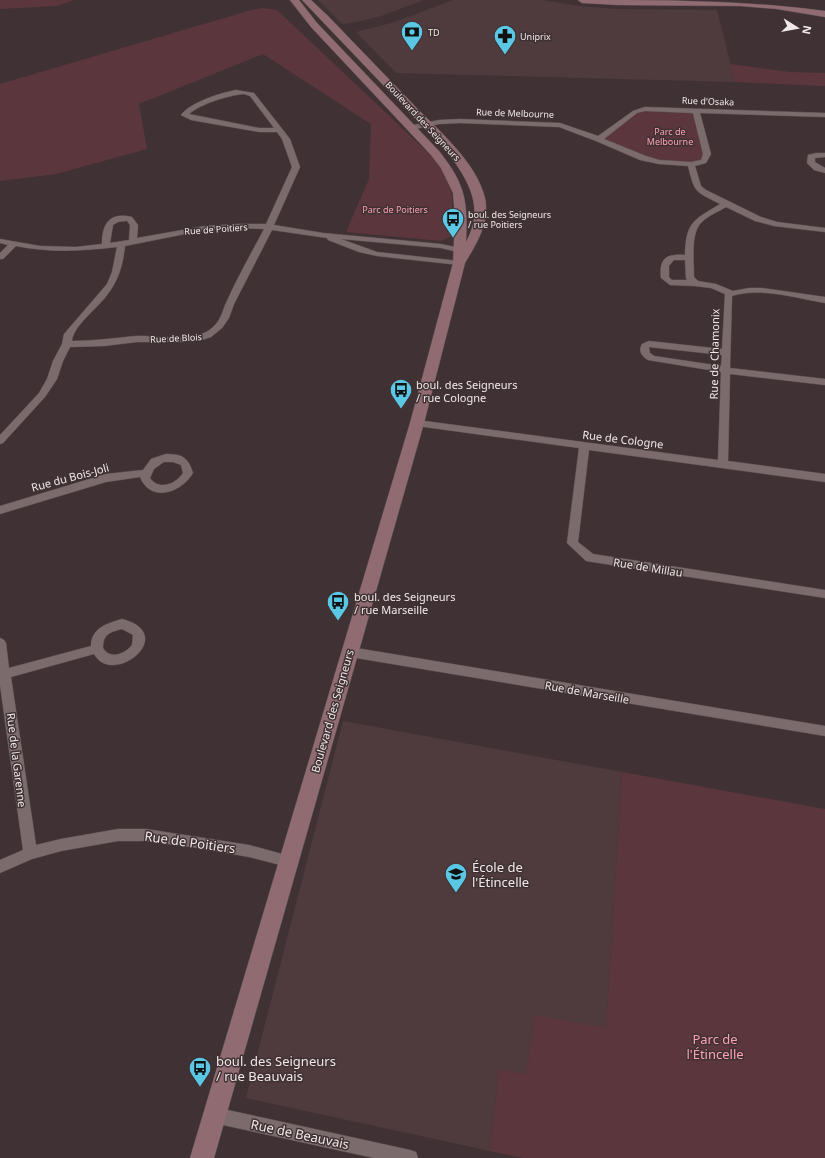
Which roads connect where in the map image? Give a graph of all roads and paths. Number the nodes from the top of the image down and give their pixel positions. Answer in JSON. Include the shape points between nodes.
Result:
{"nodes":[{"id":1,"x":294,"y":0,"type":"edge"},
{"id":2,"x":306,"y":0,"type":"edge"},
{"id":3,"x":582,"y":0,"type":"edge"},
{"id":4,"x":825,"y":14,"type":"edge"},
{"id":5,"x":696,"y":111,"type":"junction"},
{"id":6,"x":825,"y":115,"type":"edge"},
{"id":7,"x":427,"y":124,"type":"junction"},
{"id":8,"x":411,"y":128,"type":"junction"},
{"id":9,"x":279,"y":130,"type":"junction"},
{"id":10,"x":599,"y":139,"type":"junction"},
{"id":11,"x":825,"y":155,"type":"edge"},
{"id":12,"x":691,"y":164,"type":"junction"},
{"id":13,"x":825,"y":171,"type":"edge"},
{"id":14,"x":725,"y":204,"type":"junction"},
{"id":15,"x":269,"y":227,"type":"junction"},
{"id":16,"x":825,"y":230,"type":"edge"},
{"id":17,"x":323,"y":235,"type":"junction"},
{"id":18,"x":0,"y":241,"type":"edge"},
{"id":19,"x":133,"y":241,"type":"junction"},
{"id":20,"x":15,"y":243,"type":"junction"},
{"id":21,"x":121,"y":244,"type":"junction"},
{"id":22,"x":106,"y":245,"type":"junction"},
{"id":23,"x":463,"y":251,"type":"junction"},
{"id":24,"x":0,"y":258,"type":"edge"},
{"id":25,"x":689,"y":258,"type":"junction"},
{"id":26,"x":459,"y":264,"type":"junction"},
{"id":27,"x":695,"y":283,"type":"junction"},
{"id":28,"x":732,"y":293,"type":"junction"},
{"id":29,"x":825,"y":300,"type":"edge"},
{"id":30,"x":67,"y":344,"type":"junction"},
{"id":31,"x":726,"y":353,"type":"junction"},
{"id":32,"x":726,"y":370,"type":"junction"},
{"id":33,"x":825,"y":382,"type":"edge"},
{"id":34,"x":417,"y":423,"type":"junction"},
{"id":35,"x":0,"y":441,"type":"edge"},
{"id":36,"x":584,"y":446,"type":"junction"},
{"id":37,"x":723,"y":464,"type":"junction"},
{"id":38,"x":147,"y":473,"type":"dead end"},
{"id":39,"x":825,"y":478,"type":"edge"},
{"id":40,"x":0,"y":510,"type":"edge"},
{"id":41,"x":0,"y":514,"type":"edge"},
{"id":42,"x":825,"y":594,"type":"edge"},
{"id":43,"x":0,"y":643,"type":"edge"},
{"id":44,"x":96,"y":649,"type":"dead end"},
{"id":45,"x":350,"y":652,"type":"junction"},
{"id":46,"x":5,"y":674,"type":"junction"},
{"id":47,"x":4,"y":702,"type":"edge"},
{"id":48,"x":825,"y":731,"type":"edge"},
{"id":49,"x":30,"y":853,"type":"junction"},
{"id":50,"x":288,"y":861,"type":"junction"},
{"id":51,"x":0,"y":867,"type":"edge"},
{"id":52,"x":214,"y":1115,"type":"junction"},
{"id":53,"x":202,"y":1158,"type":"edge"},
{"id":54,"x":410,"y":1158,"type":"edge"}],
"edges":[{"from":1,"to":8,"type":"street","name":"Boulevard des Seigneurs","via":[[314,25]]},
{"from":2,"to":7,"type":"street","name":"Boulevard des Seigneurs"},
{"from":3,"to":4,"type":"street","via":[[742,4]]},
{"from":5,"to":6,"type":"street","name":"Rue d'Osaka"},
{"from":5,"to":10,"type":"street","name":"Rue d'Osaka","via":[[635,112]]},
{"from":5,"to":12,"type":"street","via":[[707,154],[701,164]]},
{"from":7,"to":8,"type":"street","name":"Rue de Melbourne"},
{"from":7,"to":10,"type":"street","name":"Rue de Melbourne","via":[[460,121],[560,125]]},
{"from":7,"to":23,"type":"street","name":"Boulevard des Seigneurs","via":[[461,162],[476,188],[480,219],[477,232]]},
{"from":8,"to":23,"type":"street","name":"Boulevard des Seigneurs","via":[[443,162],[457,188],[462,213]]},
{"from":9,"to":9,"type":"street","name":"Rue de Blois","via":[[259,130],[185,115],[188,111],[228,93],[245,92],[252,94]]},
{"from":9,"to":15,"type":"street","name":"Rue de Blois","via":[[287,142],[296,167]]},
{"from":10,"to":12,"type":"street","name":"Rue de Melbourne","via":[[643,158]]},
{"from":11,"to":13,"type":"street","via":[[811,158],[811,163]]},
{"from":12,"to":14,"type":"street","via":[[697,187]]},
{"from":14,"to":16,"type":"street","via":[[758,219],[777,224]]},
{"from":14,"to":25,"type":"street","via":[[697,222],[691,232]]},
{"from":15,"to":17,"type":"street","name":"Rue de Poitiers"},
{"from":15,"to":19,"type":"street","name":"Rue de Poitiers","via":[[205,228]]},
{"from":15,"to":30,"type":"street","name":"Rue de Blois","via":[[223,323],[206,336]]},
{"from":17,"to":23,"type":"street","name":"Rue de Poitiers","via":[[426,244]]},
{"from":17,"to":26,"type":"street","name":"Rue de Poitiers","via":[[377,254]]},
{"from":18,"to":20,"type":"street","name":"Rue de Poitiers"},
{"from":19,"to":21,"type":"street","name":"Rue de Poitiers"},
{"from":19,"to":22,"type":"street","via":[[134,225],[129,219],[118,219],[106,228]]},
{"from":20,"to":22,"type":"street","name":"Rue de Poitiers","via":[[58,249]]},
{"from":20,"to":24,"type":"street"},
{"from":21,"to":22,"type":"street","name":"Rue de Poitiers"},
{"from":21,"to":30,"type":"street","via":[[116,274],[111,286],[68,334]]},
{"from":23,"to":26,"type":"street","name":"Boulevard des Seigneurs"},
{"from":25,"to":27,"type":"street","via":[[690,278]]},
{"from":25,"to":27,"type":"street","via":[[672,257],[666,262],[665,278],[670,282]]},
{"from":26,"to":34,"type":"street","name":"Boulevard des Seigneurs"},
{"from":27,"to":28,"type":"street"},
{"from":28,"to":29,"type":"street","via":[[754,290]]},
{"from":28,"to":31,"type":"street","name":"Rue de Chamonix","via":[[728,295],[727,302]]},
{"from":30,"to":35,"type":"street","via":[[42,395]]},
{"from":31,"to":32,"type":"street","name":"Rue de Chamonix"},
{"from":31,"to":32,"type":"street","via":[[649,344],[644,350],[649,358]]},
{"from":32,"to":33,"type":"street"},
{"from":32,"to":37,"type":"street","name":"Rue de Chamonix"},
{"from":34,"to":36,"type":"street","name":"Rue de Cologne"},
{"from":34,"to":45,"type":"street","name":"Boulevard des Seigneurs"},
{"from":36,"to":37,"type":"street","name":"Rue de Cologne"},
{"from":36,"to":42,"type":"street","name":"Rue de Millau","via":[[572,543],[590,558]]},
{"from":37,"to":39,"type":"street","name":"Rue de Cologne"},
{"from":38,"to":40,"type":"street","name":"Rue du Bois-Joli","via":[[106,478]]},
{"from":40,"to":41,"type":"street"},
{"from":43,"to":46,"type":"street","name":"Rue de la Garenne"},
{"from":44,"to":46,"type":"street"},
{"from":45,"to":48,"type":"street","name":"Rue de Marseille"},
{"from":45,"to":50,"type":"street","name":"Boulevard des Seigneurs"},
{"from":46,"to":47,"type":"street","name":"Rue de la Garenne"},
{"from":47,"to":49,"type":"street","name":"Rue de la Garenne"},
{"from":49,"to":50,"type":"street","name":"Rue de Poitiers","via":[[118,835],[146,835],[242,850]]},
{"from":49,"to":51,"type":"street","name":"Rue de Poitiers"},
{"from":50,"to":52,"type":"street","name":"Boulevard des Seigneurs"},
{"from":52,"to":53,"type":"street","name":"Boulevard des Seigneurs"},
{"from":52,"to":54,"type":"street","name":"Rue de Beauvais"}]}
